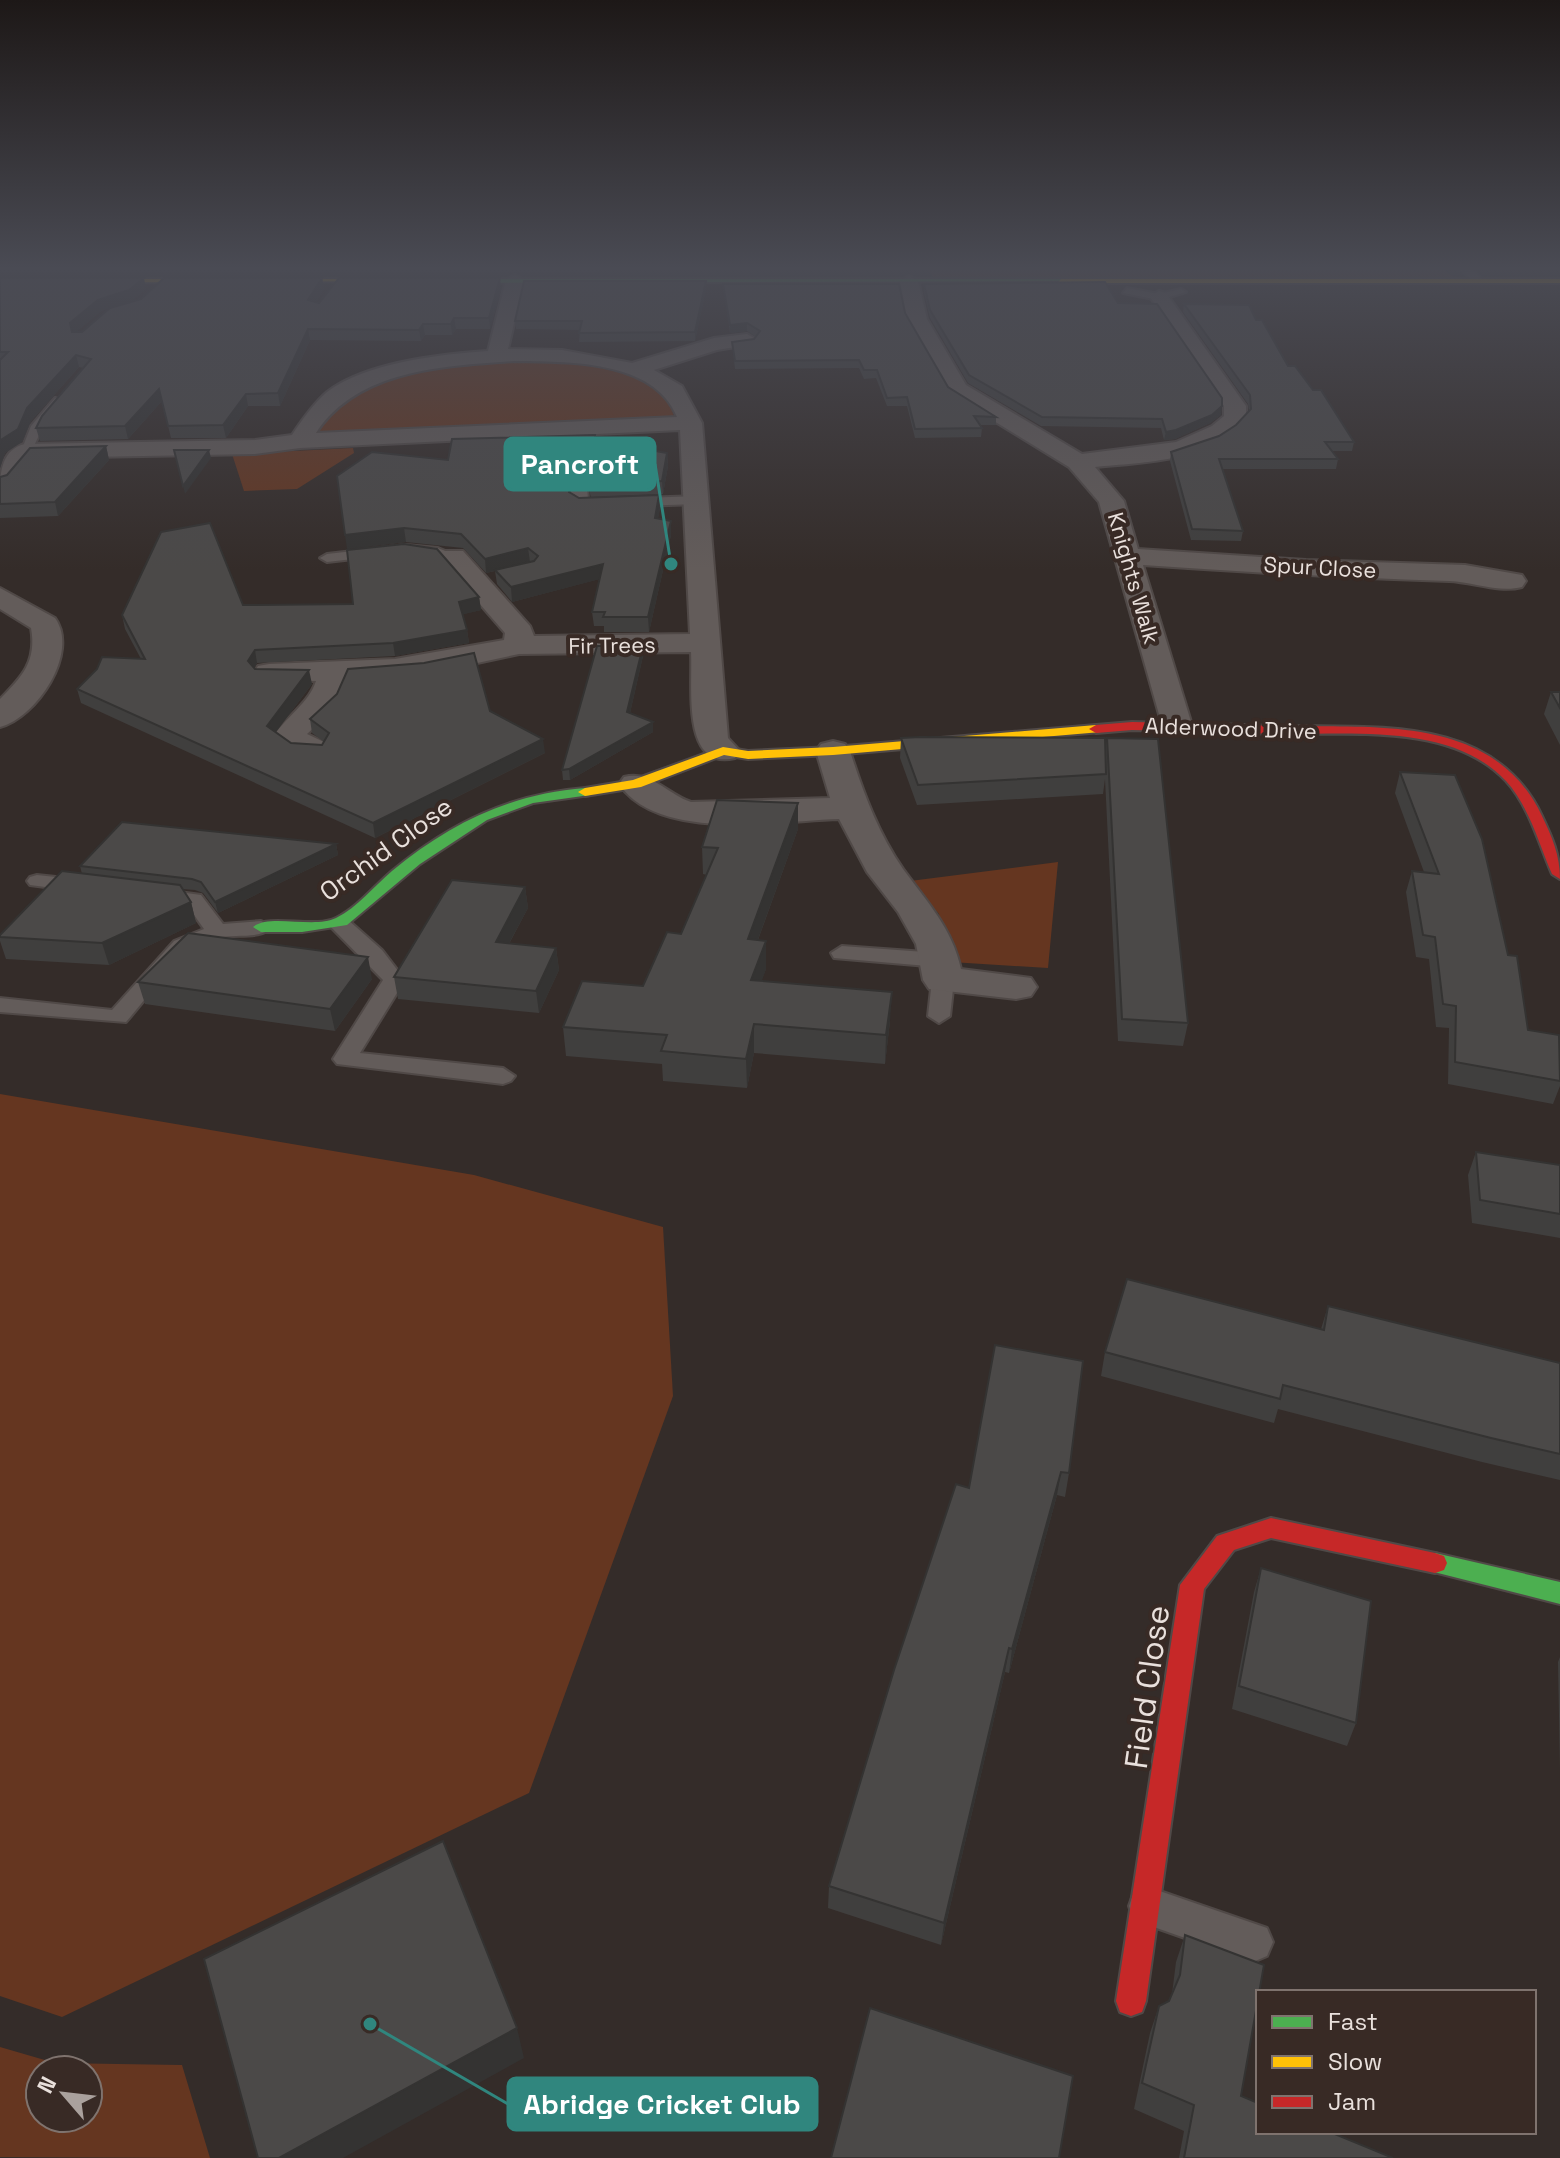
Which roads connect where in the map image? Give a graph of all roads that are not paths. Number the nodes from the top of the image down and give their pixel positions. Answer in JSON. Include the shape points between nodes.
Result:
{"nodes":[{"id":1,"x":405,"y":369,"type":"edge"},
{"id":2,"x":624,"y":369,"type":"edge"},
{"id":3,"x":635,"y":369,"type":"edge"},
{"id":4,"x":946,"y":369,"type":"edge"},
{"id":5,"x":1213,"y":369,"type":"edge"},
{"id":6,"x":631,"y":370,"type":"junction"},
{"id":7,"x":66,"y":393,"type":"edge"},
{"id":8,"x":691,"y":423,"type":"junction"},
{"id":9,"x":300,"y":441,"type":"junction"},
{"id":10,"x":25,"y":451,"type":"junction"},
{"id":11,"x":1078,"y":462,"type":"junction"},
{"id":12,"x":0,"y":482,"type":"edge"},
{"id":13,"x":562,"y":490,"type":"edge"},
{"id":14,"x":698,"y":500,"type":"junction"},
{"id":15,"x":1127,"y":556,"type":"junction"},
{"id":16,"x":453,"y":557,"type":"joint"},
{"id":17,"x":327,"y":558,"type":"dead end"},
{"id":18,"x":1512,"y":581,"type":"dead end"},
{"id":19,"x":0,"y":597,"type":"edge"},
{"id":20,"x":706,"y":643,"type":"junction"},
{"id":21,"x":518,"y":645,"type":"junction"},
{"id":22,"x":335,"y":672,"type":"junction"},
{"id":23,"x":269,"y":673,"type":"edge"},
{"id":24,"x":0,"y":717,"type":"edge"},
{"id":25,"x":1176,"y":725,"type":"junction"},
{"id":26,"x":312,"y":749,"type":"edge"},
{"id":27,"x":723,"y":751,"type":"junction"},
{"id":28,"x":833,"y":751,"type":"junction"},
{"id":29,"x":636,"y":784,"type":"junction"},
{"id":30,"x":851,"y":808,"type":"junction"},
{"id":31,"x":1560,"y":874,"type":"edge"},
{"id":32,"x":37,"y":881,"type":"dead end"},
{"id":33,"x":100,"y":888,"type":"edge"},
{"id":34,"x":132,"y":892,"type":"edge"},
{"id":35,"x":339,"y":924,"type":"junction"},
{"id":36,"x":261,"y":927,"type":"joint"},
{"id":37,"x":217,"y":931,"type":"junction"},
{"id":38,"x":842,"y":953,"type":"dead end"},
{"id":39,"x":940,"y":985,"type":"junction"},
{"id":40,"x":1016,"y":987,"type":"dead end"},
{"id":41,"x":0,"y":1005,"type":"edge"},
{"id":42,"x":503,"y":1076,"type":"dead end"},
{"id":43,"x":1560,"y":1593,"type":"edge"},
{"id":44,"x":1146,"y":1905,"type":"junction"},
{"id":45,"x":1253,"y":1942,"type":"dead end"},
{"id":46,"x":1131,"y":2001,"type":"dead end"}],
"edges":[{"from":1,"to":9,"type":"street","via":[[347,389],[328,402]]},
{"from":2,"to":6,"type":"street"},
{"from":3,"to":6,"type":"street"},
{"from":4,"to":11,"type":"street","name":"Knights Walk","via":[[958,389]]},
{"from":5,"to":11,"type":"street","via":[[1235,406],[1235,418],[1225,429],[1205,439]]},
{"from":6,"to":8,"type":"street","via":[[674,392]]},
{"from":7,"to":10,"type":"lane","via":[[37,426]]},
{"from":8,"to":9,"type":"street"},
{"from":8,"to":14,"type":"street"},
{"from":9,"to":10,"type":"street","via":[[255,447]]},
{"from":10,"to":12,"type":"street"},
{"from":11,"to":15,"type":"street","name":"Knights Walk","via":[[1111,501]]},
{"from":13,"to":14,"type":"lane","via":[[582,490],[580,504]]},
{"from":14,"to":20,"type":"street"},
{"from":15,"to":18,"type":"street","name":"Spur Close","via":[[1465,573]]},
{"from":15,"to":25,"type":"street","name":"Knights Walk"},
{"from":16,"to":17,"type":"lane","via":[[411,548]]},
{"from":16,"to":21,"type":"street","via":[[481,579],[520,632]]},
{"from":19,"to":24,"type":"street","via":[[45,624],[52,651],[42,672]]},
{"from":20,"to":21,"type":"street","name":"Fir Trees"},
{"from":20,"to":27,"type":"street","via":[[712,741]]},
{"from":21,"to":22,"type":"street","name":"Fir Trees","via":[[485,656]]},
{"from":22,"to":23,"type":"street","name":"Fir Trees"},
{"from":22,"to":26,"type":"street","via":[[326,699],[288,738]]},
{"from":25,"to":28,"type":"street","name":"Alderwood Drive"},
{"from":25,"to":31,"type":"street","name":"Alderwood Drive","via":[[1391,733],[1479,753],[1509,775],[1523,794]]},
{"from":27,"to":28,"type":"street","name":"Alderwood Drive"},
{"from":27,"to":29,"type":"street","name":"Alderwood Drive"},
{"from":28,"to":30,"type":"street"},
{"from":29,"to":30,"type":"street","via":[[663,804],[688,813]]},
{"from":29,"to":35,"type":"street","name":"Orchid Close","via":[[560,793],[483,814],[428,848]]},
{"from":30,"to":39,"type":"street","via":[[886,872],[936,944]]},
{"from":32,"to":33,"type":"lane"},
{"from":34,"to":37,"type":"lane","via":[[194,899]]},
{"from":35,"to":36,"type":"street","name":"Orchid Close"},
{"from":35,"to":42,"type":"lane","via":[[394,980],[345,1059]]},
{"from":36,"to":37,"type":"lane","name":"Orchid Close"},
{"from":37,"to":41,"type":"lane","name":"Orchid Close","via":[[182,946],[118,1017]]},
{"from":38,"to":39,"type":"lane"},
{"from":39,"to":40,"type":"street"},
{"from":43,"to":44,"type":"street","name":"Field Close","via":[[1271,1528],[1226,1543],[1192,1585]]},
{"from":44,"to":45,"type":"lane"},
{"from":44,"to":46,"type":"street","name":"Field Close"}]}
